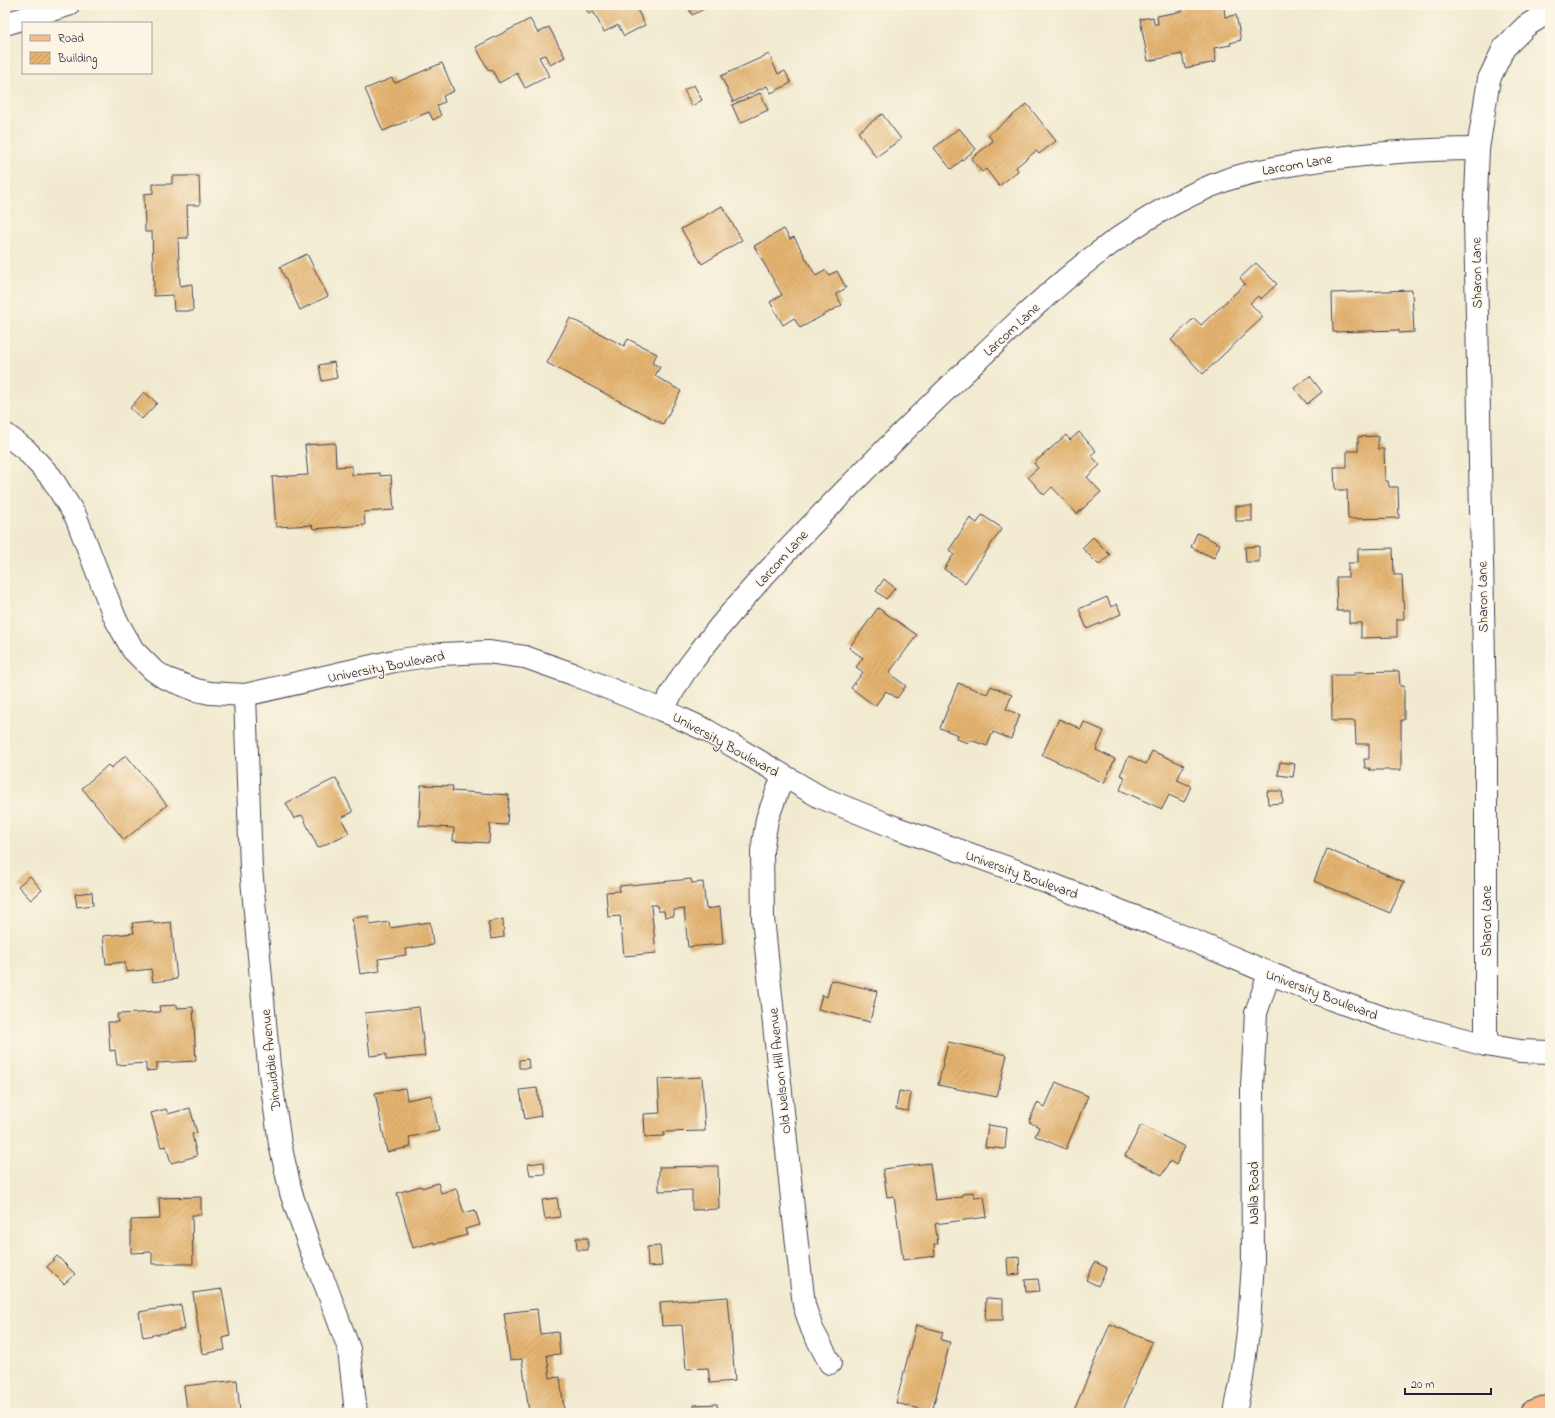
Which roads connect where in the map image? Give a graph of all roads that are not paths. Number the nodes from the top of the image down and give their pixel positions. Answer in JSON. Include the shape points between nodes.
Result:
{"nodes":[{"id":1,"x":68,"y":5,"type":"edge"},
{"id":2,"x":1550,"y":11,"type":"edge"},
{"id":3,"x":5,"y":24,"type":"edge"},
{"id":4,"x":1478,"y":149,"type":"junction"},
{"id":5,"x":5,"y":434,"type":"edge"},
{"id":6,"x":245,"y":695,"type":"junction"},
{"id":7,"x":662,"y":710,"type":"junction"},
{"id":8,"x":783,"y":776,"type":"junction"},
{"id":9,"x":1269,"y":974,"type":"junction"},
{"id":10,"x":1486,"y":1045,"type":"junction"},
{"id":11,"x":1550,"y":1052,"type":"edge"},
{"id":12,"x":830,"y":1363,"type":"dead end"},
{"id":13,"x":1550,"y":1406,"type":"edge"},
{"id":14,"x":356,"y":1413,"type":"edge"},
{"id":15,"x":1235,"y":1413,"type":"edge"},
{"id":16,"x":1532,"y":1413,"type":"edge"}],
"edges":[{"from":1,"to":3,"type":"street"},
{"from":2,"to":4,"type":"street","name":"Sharon Lane","via":[[1526,26],[1504,48],[1490,79]]},
{"from":4,"to":7,"type":"street","name":"Larcom Lane","via":[[1343,157],[1261,170],[1226,180],[1198,192],[1142,222],[1085,262],[1051,291],[903,431],[799,538],[734,610],[688,667]]},
{"from":4,"to":10,"type":"street","name":"Sharon Lane","via":[[1475,219],[1486,756]]},
{"from":5,"to":6,"type":"street","name":"University Boulevard","via":[[26,450],[51,477],[76,517],[115,618],[133,650],[165,678],[210,694]]},
{"from":6,"to":7,"type":"street","name":"University Boulevard","via":[[394,662],[441,654],[488,652],[525,658],[573,674]]},
{"from":6,"to":14,"type":"street","name":"Dinwiddie Avenue","via":[[251,868],[269,1066],[280,1144],[291,1193],[349,1349]]},
{"from":7,"to":8,"type":"street","name":"University Boulevard","via":[[706,730]]},
{"from":8,"to":9,"type":"street","name":"University Boulevard","via":[[820,797],[1042,880],[1156,925]]},
{"from":8,"to":12,"type":"street","name":"Old Nelson Hill Avenue","via":[[766,819],[762,851],[763,918],[804,1305],[812,1329]]},
{"from":9,"to":10,"type":"street","name":"University Boulevard","via":[[1390,1020]]},
{"from":9,"to":15,"type":"street","name":"Nalla Road","via":[[1256,1012],[1252,1086],[1253,1262],[1249,1324]]},
{"from":10,"to":11,"type":"street","name":"University Boulevard","via":[[1520,1051]]},
{"from":13,"to":16,"type":"main road"}]}
